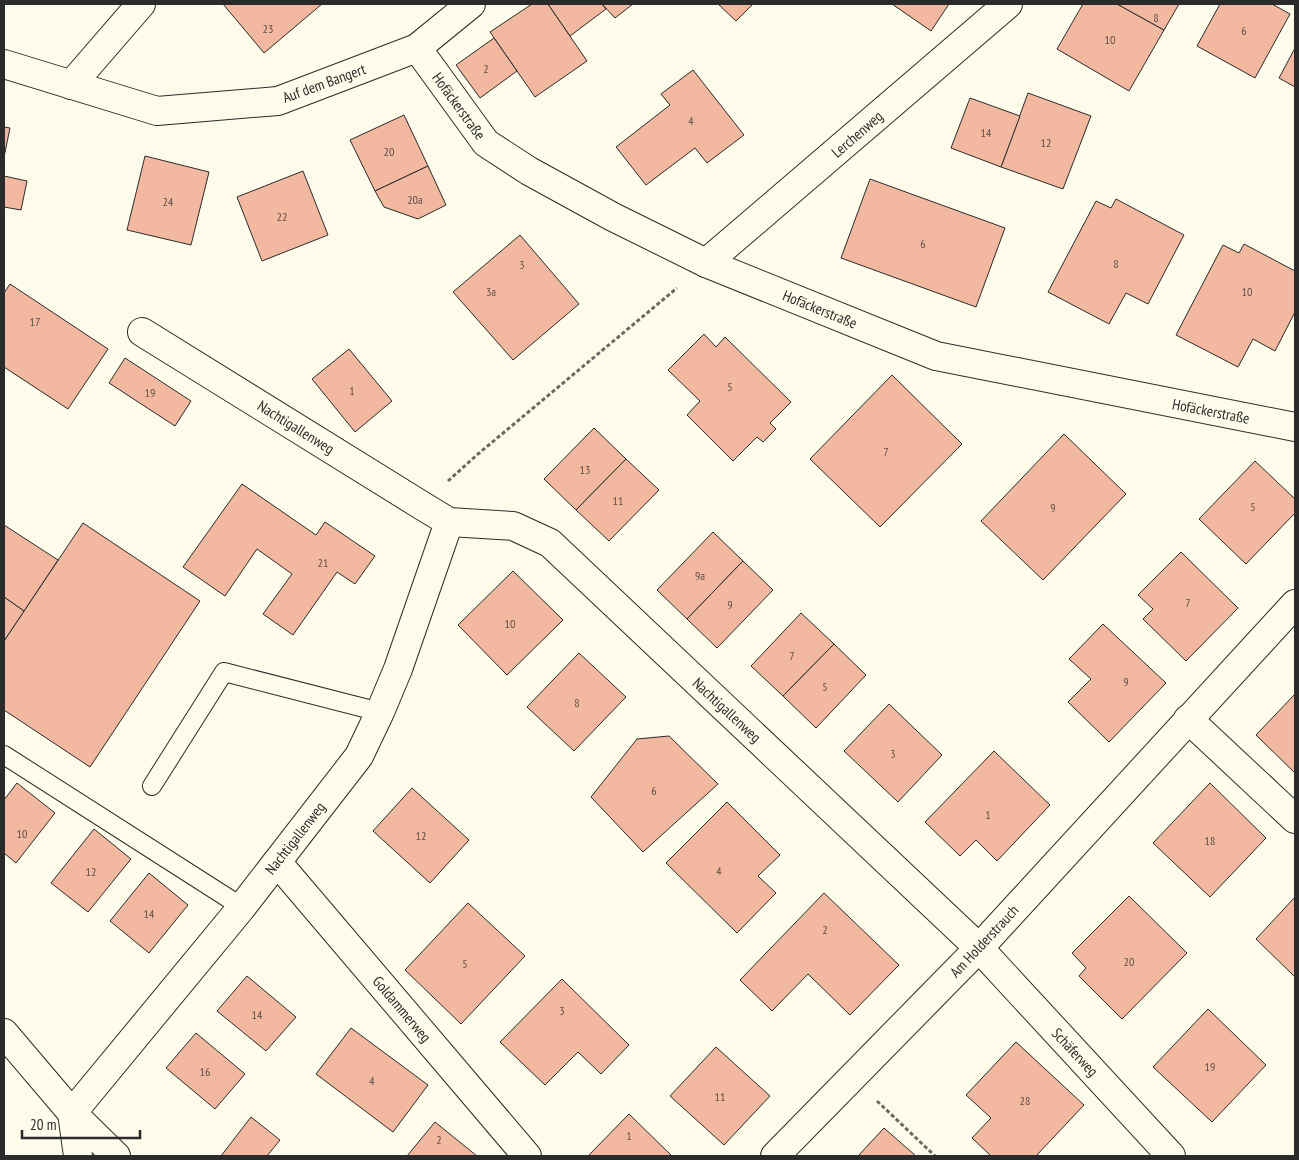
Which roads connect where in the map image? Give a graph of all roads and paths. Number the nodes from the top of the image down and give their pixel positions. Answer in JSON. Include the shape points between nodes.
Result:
{"nodes":[{"id":1,"x":141,"y":4,"type":"edge"},
{"id":2,"x":471,"y":4,"type":"edge"},
{"id":3,"x":1008,"y":4,"type":"edge"},
{"id":4,"x":417,"y":48,"type":"junction"},
{"id":5,"x":4,"y":64,"type":"edge"},
{"id":6,"x":71,"y":85,"type":"junction"},
{"id":7,"x":706,"y":263,"type":"junction"},
{"id":8,"x":142,"y":332,"type":"dead end"},
{"id":9,"x":1295,"y":427,"type":"edge"},
{"id":10,"x":478,"y":454,"type":"dead end"},
{"id":11,"x":449,"y":522,"type":"junction"},
{"id":12,"x":1295,"y":604,"type":"edge"},
{"id":13,"x":380,"y":712,"type":"junction"},
{"id":14,"x":1188,"y":719,"type":"junction"},
{"id":15,"x":4,"y":755,"type":"edge"},
{"id":16,"x":152,"y":786,"type":"dead end"},
{"id":17,"x":1295,"y":819,"type":"edge"},
{"id":18,"x":277,"y":862,"type":"junction"},
{"id":19,"x":242,"y":907,"type":"junction"},
{"id":20,"x":980,"y":948,"type":"junction"},
{"id":21,"x":4,"y":1033,"type":"edge"},
{"id":22,"x":852,"y":1077,"type":"junction"},
{"id":23,"x":72,"y":1113,"type":"junction"},
{"id":24,"x":78,"y":1156,"type":"edge"},
{"id":25,"x":116,"y":1156,"type":"edge"},
{"id":26,"x":527,"y":1156,"type":"edge"},
{"id":27,"x":775,"y":1156,"type":"edge"},
{"id":28,"x":935,"y":1156,"type":"edge"},
{"id":29,"x":1171,"y":1156,"type":"edge"}],
"edges":[{"from":1,"to":6,"type":"street"},
{"from":2,"to":4,"type":"street","name":"Auf dem Bangert"},
{"from":3,"to":7,"type":"street","name":"Lerchenweg"},
{"from":4,"to":6,"type":"street","name":"Auf dem Bangert","via":[[278,101],[157,110]]},
{"from":4,"to":7,"type":"street","name":"Hofäckerstraße","via":[[486,144],[604,212]]},
{"from":5,"to":6,"type":"street","name":"Auf dem Bangert"},
{"from":7,"to":9,"type":"street","name":"Hofäckerstraße","via":[[936,356]]},
{"from":7,"to":10,"type":"path"},
{"from":8,"to":11,"type":"street","name":"Nachtigallenweg"},
{"from":11,"to":13,"type":"street","name":"Nachtigallenweg"},
{"from":11,"to":20,"type":"street","name":"Nachtigallenweg","via":[[513,526],[550,543]]},
{"from":12,"to":14,"type":"street","name":"Am Holderstrauch"},
{"from":13,"to":16,"type":"lane","via":[[224,672]]},
{"from":13,"to":18,"type":"street","name":"Nachtigallenweg","via":[[359,756]]},
{"from":14,"to":17,"type":"street"},
{"from":14,"to":20,"type":"street","name":"Am Holderstrauch"},
{"from":15,"to":19,"type":"lane"},
{"from":18,"to":19,"type":"street","name":"Nachtigallenweg"},
{"from":18,"to":26,"type":"street","name":"Goldammerweg"},
{"from":19,"to":23,"type":"street","name":"Nachtigallenweg"},
{"from":20,"to":22,"type":"street","name":"Am Holderstrauch"},
{"from":20,"to":29,"type":"street","name":"Schäferweg"},
{"from":21,"to":23,"type":"street"},
{"from":22,"to":27,"type":"street","name":"Am Holderstrauch"},
{"from":22,"to":28,"type":"path"},
{"from":23,"to":24,"type":"street"},
{"from":23,"to":25,"type":"street"}]}
